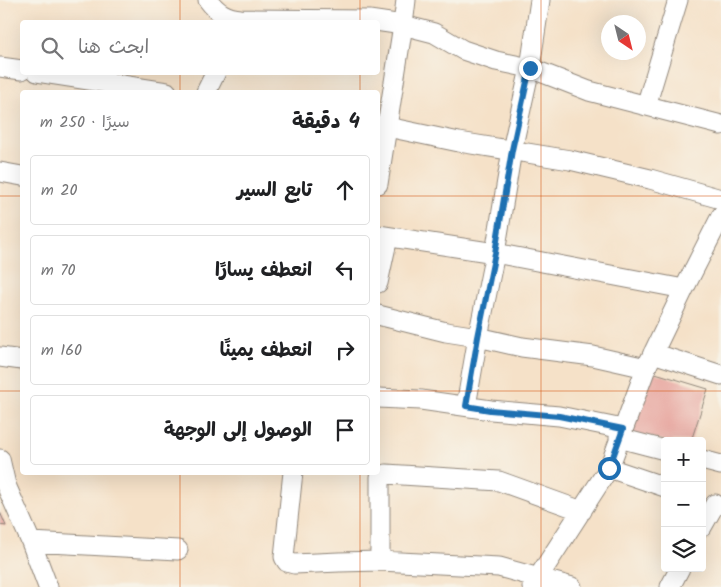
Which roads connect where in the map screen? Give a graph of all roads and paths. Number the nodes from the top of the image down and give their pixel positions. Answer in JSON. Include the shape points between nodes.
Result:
{"nodes":[{"id":1,"x":208,"y":0,"type":"edge"},
{"id":2,"x":406,"y":0,"type":"edge"},
{"id":3,"x":540,"y":0,"type":"edge"},
{"id":4,"x":678,"y":0,"type":"edge"},
{"id":5,"x":237,"y":20,"type":"edge"},
{"id":6,"x":380,"y":22,"type":"edge"},
{"id":7,"x":404,"y":25,"type":"junction"},
{"id":8,"x":0,"y":67,"type":"edge"},
{"id":9,"x":530,"y":68,"type":"junction"},
{"id":10,"x":20,"y":70,"type":"edge"},
{"id":11,"x":52,"y":75,"type":"edge"},
{"id":12,"x":214,"y":75,"type":"edge"},
{"id":13,"x":130,"y":90,"type":"edge"},
{"id":14,"x":207,"y":90,"type":"edge"},
{"id":15,"x":646,"y":106,"type":"junction"},
{"id":16,"x":721,"y":125,"type":"edge"},
{"id":17,"x":382,"y":126,"type":"edge"},
{"id":18,"x":512,"y":150,"type":"junction"},
{"id":19,"x":380,"y":155,"type":"edge"},
{"id":20,"x":0,"y":172,"type":"edge"},
{"id":21,"x":20,"y":176,"type":"edge"},
{"id":22,"x":721,"y":199,"type":"edge"},
{"id":23,"x":721,"y":216,"type":"edge"},
{"id":24,"x":383,"y":236,"type":"edge"},
{"id":25,"x":495,"y":253,"type":"junction"},
{"id":26,"x":380,"y":264,"type":"edge"},
{"id":27,"x":684,"y":289,"type":"junction"},
{"id":28,"x":380,"y":316,"type":"edge"},
{"id":29,"x":478,"y":337,"type":"junction"},
{"id":30,"x":0,"y":357,"type":"edge"},
{"id":31,"x":20,"y":360,"type":"edge"},
{"id":32,"x":650,"y":361,"type":"junction"},
{"id":33,"x":721,"y":375,"type":"edge"},
{"id":34,"x":380,"y":398,"type":"edge"},
{"id":35,"x":466,"y":406,"type":"junction"},
{"id":36,"x":621,"y":434,"type":"junction"},
{"id":37,"x":661,"y":449,"type":"edge"},
{"id":38,"x":0,"y":458,"type":"edge"},
{"id":39,"x":706,"y":461,"type":"edge"},
{"id":40,"x":721,"y":465,"type":"edge"},
{"id":41,"x":609,"y":468,"type":"junction"},
{"id":42,"x":293,"y":475,"type":"edge"},
{"id":43,"x":661,"y":486,"type":"edge"},
{"id":44,"x":4,"y":488,"type":"edge"},
{"id":45,"x":713,"y":504,"type":"edge"},
{"id":46,"x":582,"y":511,"type":"junction"},
{"id":47,"x":706,"y":519,"type":"edge"},
{"id":48,"x":31,"y":542,"type":"junction"},
{"id":49,"x":178,"y":550,"type":"dead end"},
{"id":50,"x":380,"y":561,"type":"junction"},
{"id":51,"x":678,"y":572,"type":"edge"},
{"id":52,"x":536,"y":582,"type":"edge"},
{"id":53,"x":48,"y":587,"type":"edge"},
{"id":54,"x":572,"y":587,"type":"edge"},
{"id":55,"x":670,"y":587,"type":"edge"}],
"edges":[{"from":1,"to":5,"type":"street","via":[[224,15]]},
{"from":2,"to":7,"type":"street"},
{"from":3,"to":9,"type":"street"},
{"from":4,"to":15,"type":"street"},
{"from":6,"to":7,"type":"street"},
{"from":7,"to":9,"type":"street","via":[[434,33],[463,50]]},
{"from":7,"to":17,"type":"street"},
{"from":8,"to":10,"type":"street"},
{"from":9,"to":15,"type":"street","via":[[589,91]]},
{"from":9,"to":18,"type":"street"},
{"from":11,"to":13,"type":"street"},
{"from":12,"to":14,"type":"street"},
{"from":15,"to":16,"type":"street"},
{"from":17,"to":18,"type":"street"},
{"from":17,"to":19,"type":"street"},
{"from":18,"to":22,"type":"street","via":[[579,162]]},
{"from":18,"to":25,"type":"street"},
{"from":20,"to":21,"type":"street"},
{"from":23,"to":27,"type":"street"},
{"from":24,"to":25,"type":"street"},
{"from":24,"to":26,"type":"street"},
{"from":25,"to":27,"type":"street"},
{"from":25,"to":29,"type":"street"},
{"from":27,"to":32,"type":"street"},
{"from":28,"to":29,"type":"street"},
{"from":29,"to":32,"type":"street","via":[[522,347]]},
{"from":29,"to":35,"type":"street"},
{"from":30,"to":31,"type":"street"},
{"from":32,"to":33,"type":"street"},
{"from":32,"to":36,"type":"street"},
{"from":34,"to":35,"type":"street"},
{"from":35,"to":36,"type":"street","via":[[559,416]]},
{"from":36,"to":37,"type":"street"},
{"from":36,"to":41,"type":"street"},
{"from":38,"to":44,"type":"street"},
{"from":39,"to":40,"type":"street"},
{"from":41,"to":43,"type":"street"},
{"from":41,"to":46,"type":"street"},
{"from":42,"to":50,"type":"street","via":[[284,557],[287,562]]},
{"from":44,"to":48,"type":"street"},
{"from":45,"to":47,"type":"street"},
{"from":46,"to":50,"type":"street","via":[[499,481],[386,474],[380,477]]},
{"from":46,"to":52,"type":"street"},
{"from":48,"to":49,"type":"street"},
{"from":48,"to":53,"type":"street"},
{"from":50,"to":52,"type":"street","via":[[499,567]]},
{"from":51,"to":55,"type":"street"},
{"from":52,"to":54,"type":"street"}]}
